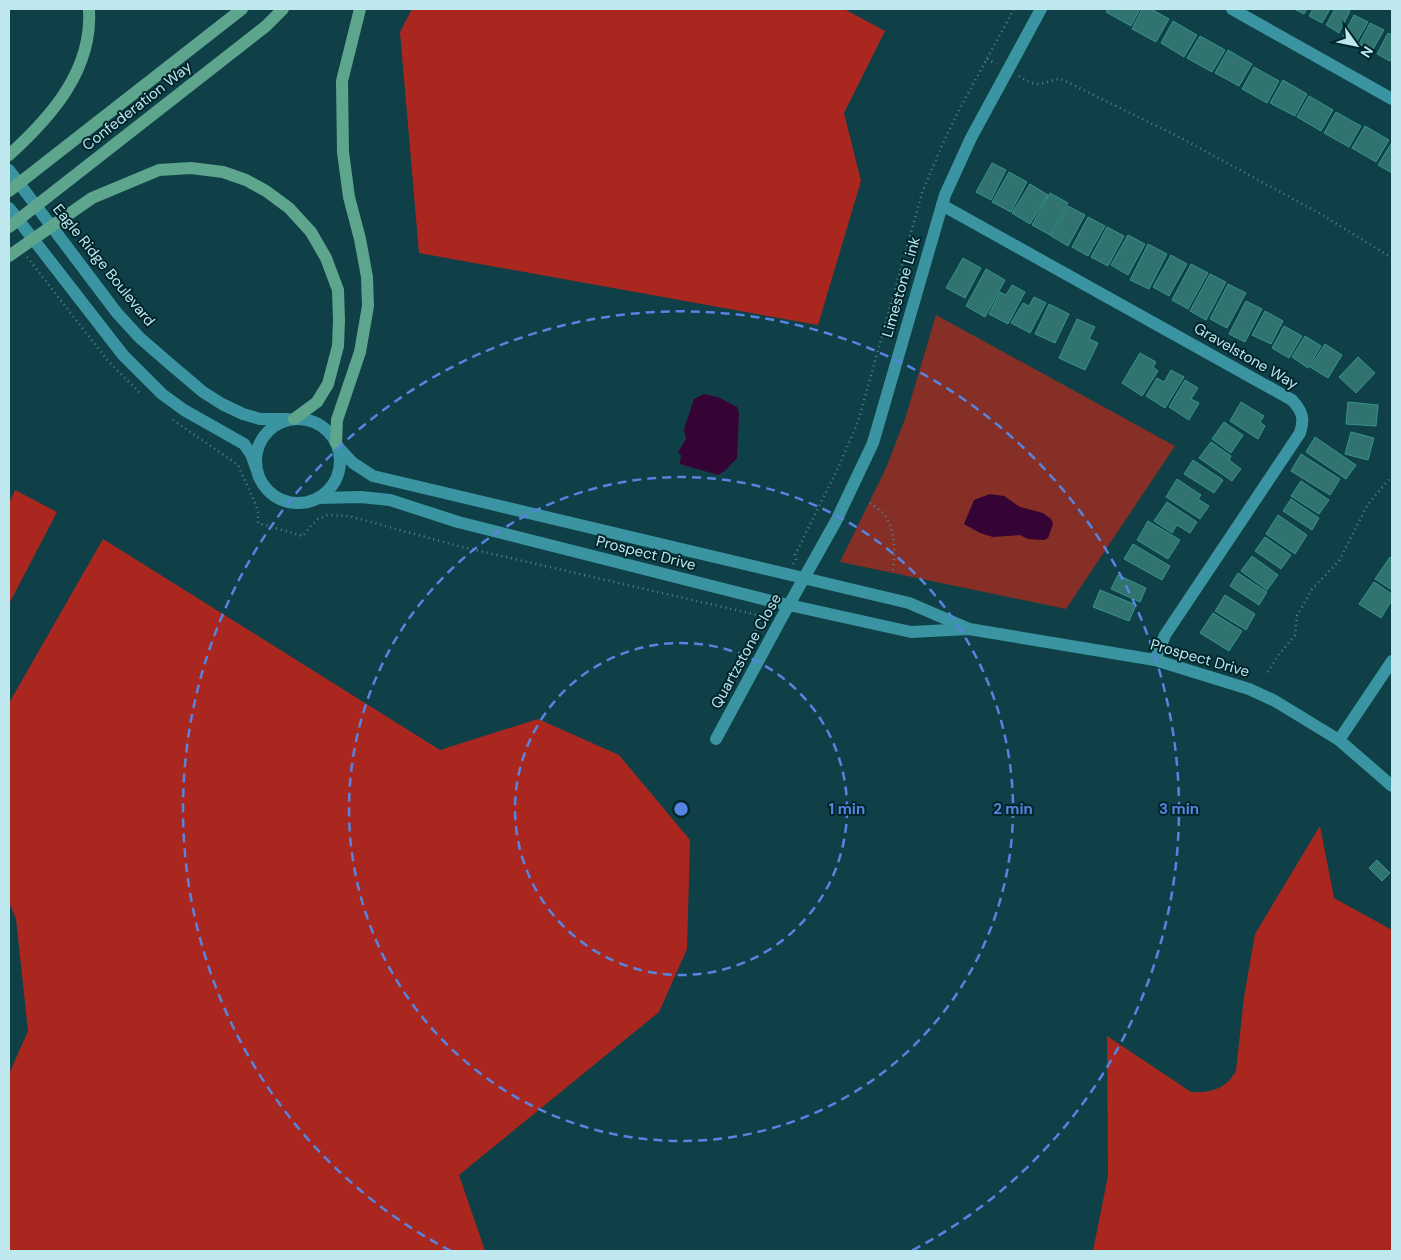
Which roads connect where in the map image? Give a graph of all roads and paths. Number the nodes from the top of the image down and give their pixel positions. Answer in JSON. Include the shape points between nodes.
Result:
{"nodes":[{"id":1,"x":89,"y":9,"type":"edge"},
{"id":2,"x":242,"y":9,"type":"edge"},
{"id":3,"x":284,"y":9,"type":"edge"},
{"id":4,"x":360,"y":9,"type":"edge"},
{"id":5,"x":1014,"y":9,"type":"edge"},
{"id":6,"x":1041,"y":9,"type":"edge"},
{"id":7,"x":1232,"y":9,"type":"edge"},
{"id":8,"x":986,"y":59,"type":"junction"},
{"id":9,"x":1007,"y":70,"type":"junction"},
{"id":10,"x":1392,"y":99,"type":"edge"},
{"id":11,"x":9,"y":155,"type":"edge"},
{"id":12,"x":9,"y":170,"type":"edge"},
{"id":13,"x":9,"y":192,"type":"edge"},
{"id":14,"x":942,"y":205,"type":"junction"},
{"id":15,"x":9,"y":208,"type":"edge"},
{"id":16,"x":9,"y":227,"type":"edge"},
{"id":17,"x":9,"y":256,"type":"edge"},
{"id":18,"x":1392,"y":258,"type":"edge"},
{"id":19,"x":291,"y":419,"type":"junction"},
{"id":20,"x":338,"y":445,"type":"junction"},
{"id":21,"x":256,"y":468,"type":"junction"},
{"id":22,"x":1392,"y":476,"type":"edge"},
{"id":23,"x":318,"y":498,"type":"junction"},
{"id":24,"x":870,"y":503,"type":"dead end"},
{"id":25,"x":261,"y":524,"type":"dead end"},
{"id":26,"x":796,"y":560,"type":"dead end"},
{"id":27,"x":892,"y":574,"type":"dead end"},
{"id":28,"x":804,"y":578,"type":"junction"},
{"id":29,"x":789,"y":604,"type":"junction"},
{"id":30,"x":969,"y":629,"type":"junction"},
{"id":31,"x":1155,"y":660,"type":"junction"},
{"id":32,"x":1392,"y":661,"type":"edge"},
{"id":33,"x":738,"y":670,"type":"dead end"},
{"id":34,"x":1268,"y":672,"type":"dead end"},
{"id":35,"x":716,"y":739,"type":"dead end"},
{"id":36,"x":1339,"y":740,"type":"junction"},
{"id":37,"x":1392,"y":786,"type":"edge"}],
"edges":[{"from":1,"to":11,"type":"main road","via":[[90,25],[80,64],[64,95],[38,128]]},
{"from":2,"to":13,"type":"main road","name":"Confederation Way"},
{"from":3,"to":16,"type":"main road","name":"Confederation Way"},
{"from":4,"to":20,"type":"main road","via":[[342,81],[343,152],[349,197],[367,277],[368,306],[360,352],[337,420]]},
{"from":5,"to":8,"type":"path"},
{"from":6,"to":9,"type":"street","name":"Limestone Link"},
{"from":7,"to":10,"type":"street"},
{"from":8,"to":9,"type":"path"},
{"from":8,"to":26,"type":"path","via":[[943,143],[922,193],[858,422],[795,555]]},
{"from":9,"to":14,"type":"street","name":"Limestone Link","via":[[958,164]]},
{"from":9,"to":18,"type":"path","via":[[1034,83],[1061,80],[1155,125],[1319,213]]},
{"from":12,"to":19,"type":"street","name":"Eagle Ridge Boulevard","via":[[117,313],[140,338],[203,392],[222,404],[243,414],[268,420]]},
{"from":14,"to":28,"type":"street","name":"Limestone Link","via":[[873,443],[836,521]]},
{"from":14,"to":31,"type":"street","name":"Gravelstone Way","via":[[1292,400],[1303,414],[1300,433],[1165,635]]},
{"from":15,"to":21,"type":"street","via":[[143,377],[184,410],[244,444]]},
{"from":17,"to":19,"type":"main road","via":[[92,198],[159,170],[191,168],[223,172],[252,184],[289,208],[311,232],[326,258],[338,290],[338,346],[328,384],[317,402]]},
{"from":19,"to":20,"type":"street","via":[[301,418],[324,427]]},
{"from":19,"to":21,"type":"street","via":[[266,432],[256,455]]},
{"from":20,"to":23,"type":"street","via":[[339,472],[326,493]]},
{"from":20,"to":28,"type":"street","name":"Prospect Drive","via":[[353,463],[373,476]]},
{"from":21,"to":23,"type":"street","via":[[264,486],[278,498],[303,503]]},
{"from":22,"to":34,"type":"path","via":[[1368,504],[1339,561],[1308,596],[1297,616],[1295,635]]},
{"from":23,"to":29,"type":"street","name":"Prospect Drive","via":[[390,500],[458,522]]},
{"from":24,"to":27,"type":"path","via":[[883,513],[891,531]]},
{"from":25,"to":33,"type":"path","via":[[304,536],[318,520],[328,516],[349,516],[458,546],[762,616]]},
{"from":28,"to":29,"type":"street","name":"Quartzstone Close"},
{"from":28,"to":30,"type":"street","name":"Prospect Drive","via":[[909,603]]},
{"from":29,"to":30,"type":"street","name":"Prospect Drive","via":[[911,632]]},
{"from":29,"to":35,"type":"street","name":"Quartzstone Close"},
{"from":30,"to":31,"type":"street","name":"Prospect Drive"},
{"from":31,"to":36,"type":"street","name":"Prospect Drive","via":[[1249,689]]},
{"from":32,"to":36,"type":"street"},
{"from":36,"to":37,"type":"street","name":"Prospect Drive"}]}
